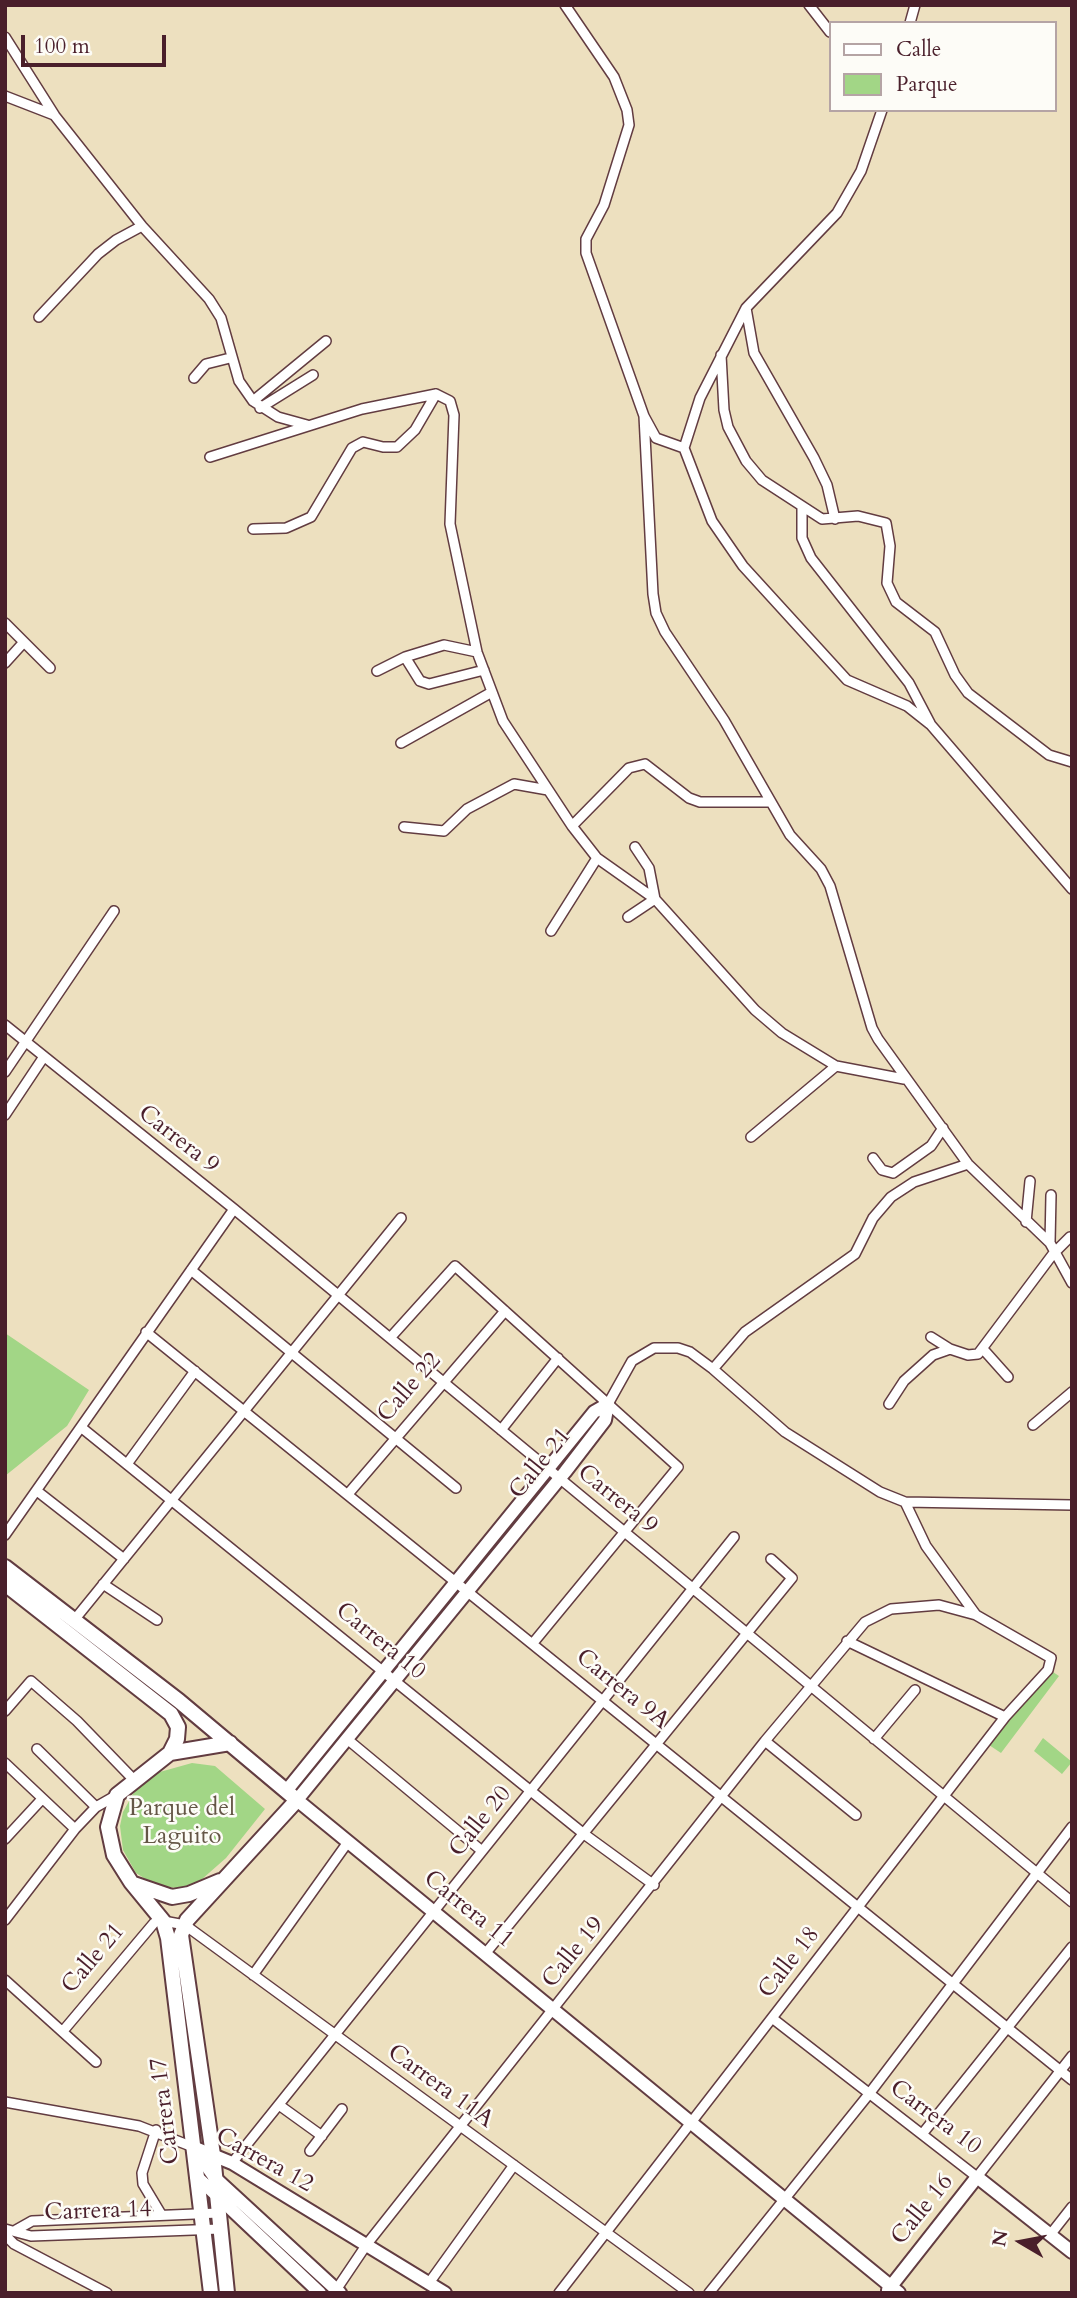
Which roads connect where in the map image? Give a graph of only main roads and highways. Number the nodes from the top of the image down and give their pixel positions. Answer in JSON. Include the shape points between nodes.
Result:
{"nodes":[{"id":1,"x":5,"y":1567,"type":"edge"},
{"id":2,"x":5,"y":1584,"type":"edge"},
{"id":3,"x":229,"y":1743,"type":"junction"},
{"id":4,"x":170,"y":1753,"type":"junction"},
{"id":5,"x":292,"y":1795,"type":"joint"},
{"id":6,"x":225,"y":1879,"type":"junction"},
{"id":7,"x":131,"y":1882,"type":"junction"},
{"id":8,"x":183,"y":1930,"type":"joint"},
{"id":9,"x":211,"y":2293,"type":"edge"},
{"id":10,"x":227,"y":2293,"type":"edge"}],
"edges":[{"from":1,"to":3,"type":"main road","name":"Carrera 11"},
{"from":2,"to":4,"type":"main road","via":[[171,1714],[177,1739]]},
{"from":3,"to":4,"type":"main road"},
{"from":3,"to":5,"type":"main road","name":"Carrera 11"},
{"from":4,"to":7,"type":"main road","via":[[117,1796],[108,1827],[114,1855]]},
{"from":5,"to":6,"type":"main road","name":"Calle 21"},
{"from":6,"to":7,"type":"main road","via":[[172,1897]]},
{"from":6,"to":8,"type":"main road","name":"Calle 21"},
{"from":7,"to":9,"type":"main road","name":"Carrera 17","via":[[164,1923]]},
{"from":8,"to":10,"type":"main road","name":"Carrera 17"}]}
